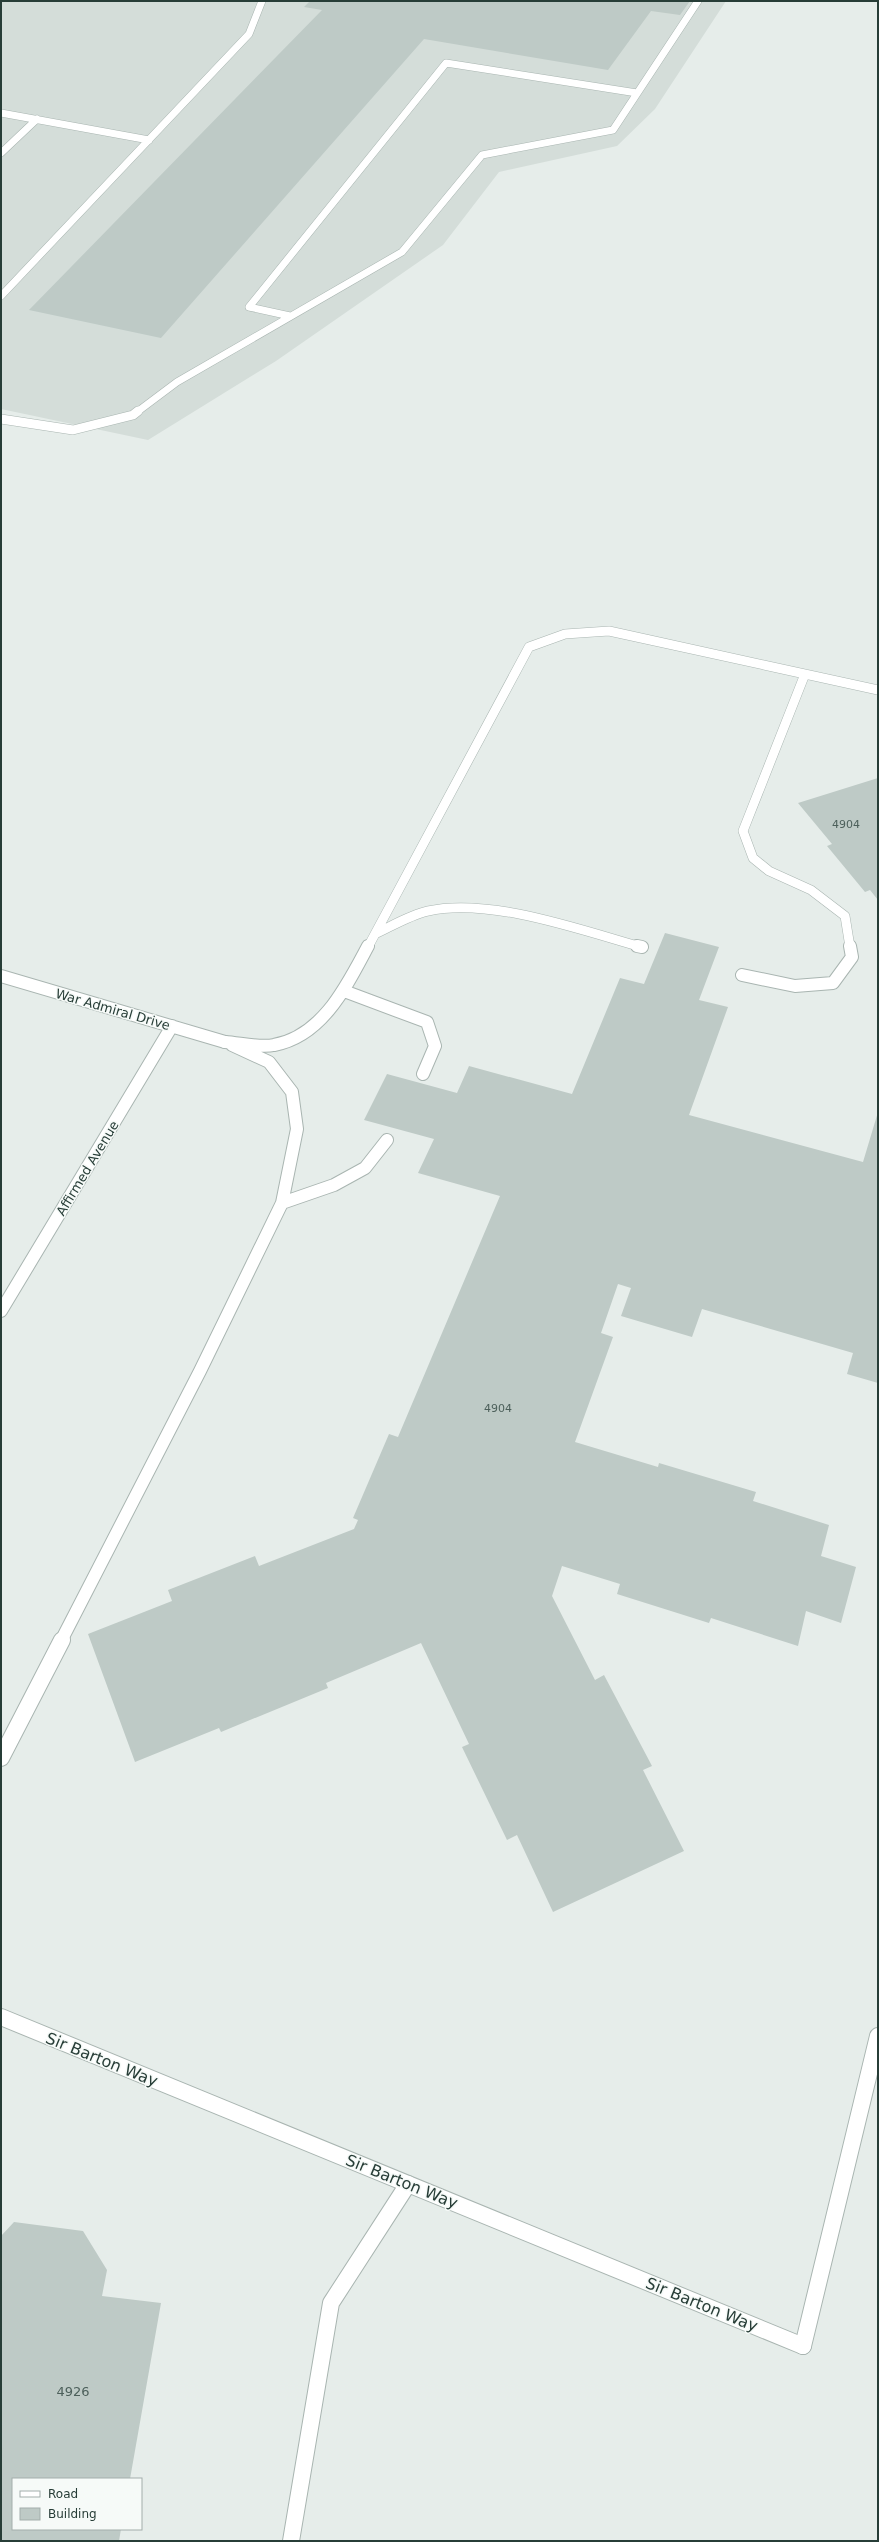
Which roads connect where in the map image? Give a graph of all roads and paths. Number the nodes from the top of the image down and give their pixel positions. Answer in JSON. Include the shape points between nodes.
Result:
{"nodes":[{"id":1,"x":262,"y":1,"type":"edge"},
{"id":2,"x":698,"y":1,"type":"edge"},
{"id":3,"x":637,"y":93,"type":"junction"},
{"id":4,"x":1,"y":113,"type":"edge"},
{"id":5,"x":37,"y":119,"type":"junction"},
{"id":6,"x":149,"y":140,"type":"junction"},
{"id":7,"x":1,"y":153,"type":"edge"},
{"id":8,"x":1,"y":296,"type":"edge"},
{"id":9,"x":290,"y":316,"type":"junction"},
{"id":10,"x":1,"y":419,"type":"edge"},
{"id":11,"x":805,"y":674,"type":"junction"},
{"id":12,"x":878,"y":690,"type":"edge"},
{"id":13,"x":375,"y":934,"type":"junction"},
{"id":14,"x":642,"y":947,"type":"dead end"},
{"id":15,"x":742,"y":975,"type":"dead end"},
{"id":16,"x":1,"y":976,"type":"edge"},
{"id":17,"x":344,"y":991,"type":"junction"},
{"id":18,"x":172,"y":1026,"type":"junction"},
{"id":19,"x":225,"y":1042,"type":"junction"},
{"id":20,"x":423,"y":1074,"type":"dead end"},
{"id":21,"x":387,"y":1140,"type":"dead end"},
{"id":22,"x":282,"y":1203,"type":"junction"},
{"id":23,"x":1,"y":1311,"type":"edge"},
{"id":24,"x":1,"y":1758,"type":"edge"},
{"id":25,"x":1,"y":2018,"type":"edge"},
{"id":26,"x":878,"y":2036,"type":"edge"},
{"id":27,"x":408,"y":2184,"type":"junction"},
{"id":28,"x":291,"y":2541,"type":"edge"}],
"edges":[{"from":1,"to":6,"type":"street","via":[[249,34]]},
{"from":2,"to":3,"type":"street"},
{"from":3,"to":9,"type":"street","via":[[613,130],[482,154],[402,252]]},
{"from":3,"to":9,"type":"street","via":[[446,63],[248,307]]},
{"from":4,"to":5,"type":"street"},
{"from":5,"to":6,"type":"street"},
{"from":5,"to":7,"type":"street"},
{"from":6,"to":8,"type":"street"},
{"from":9,"to":10,"type":"street","via":[[177,382],[133,415],[73,430]]},
{"from":11,"to":12,"type":"street"},
{"from":11,"to":13,"type":"street","via":[[609,632],[565,634],[529,646]]},
{"from":11,"to":15,"type":"street","via":[[743,831],[753,858],[769,871],[811,890],[845,916],[852,957],[833,983],[795,986]]},
{"from":13,"to":14,"type":"street","via":[[428,910],[462,906],[561,926]]},
{"from":13,"to":17,"type":"street"},
{"from":16,"to":18,"type":"street","name":"War Admiral Drive"},
{"from":17,"to":19,"type":"street","via":[[309,1031],[274,1045]]},
{"from":17,"to":20,"type":"street","via":[[427,1022],[435,1046]]},
{"from":18,"to":19,"type":"street","name":"War Admiral Drive"},
{"from":18,"to":23,"type":"street","name":"Affirmed Avenue"},
{"from":19,"to":22,"type":"street","via":[[269,1062],[292,1092],[298,1129]]},
{"from":21,"to":22,"type":"street","via":[[365,1168],[334,1185]]},
{"from":22,"to":24,"type":"street","via":[[200,1371]]},
{"from":25,"to":27,"type":"street","name":"Sir Barton Way"},
{"from":26,"to":27,"type":"street","name":"Sir Barton Way","via":[[803,2346]]},
{"from":27,"to":28,"type":"street","via":[[331,2303]]}]}
